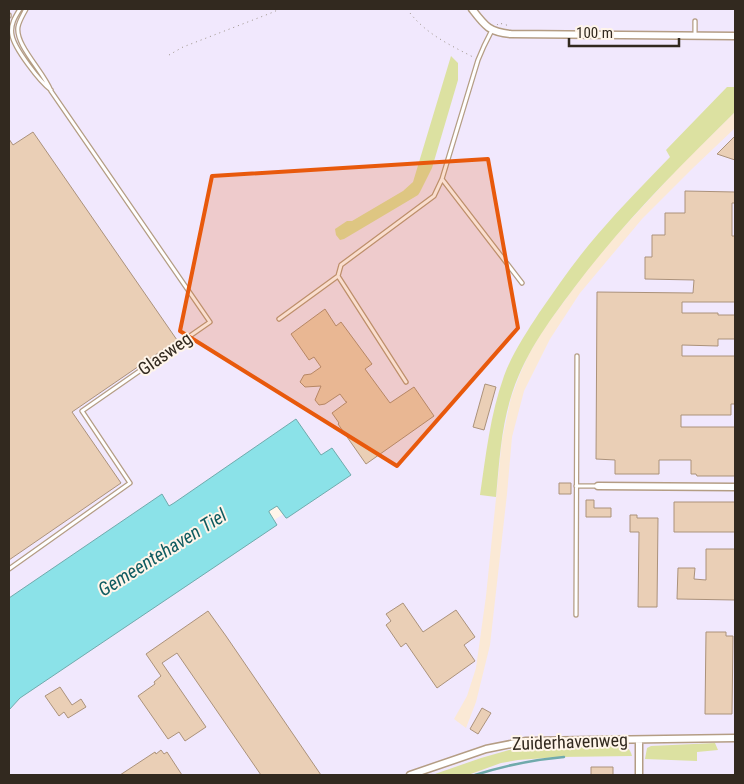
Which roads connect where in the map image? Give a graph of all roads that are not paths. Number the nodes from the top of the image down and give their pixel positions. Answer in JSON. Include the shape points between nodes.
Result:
{"nodes":[{"id":1,"x":20,"y":9,"type":"edge"},
{"id":2,"x":26,"y":9,"type":"edge"},
{"id":3,"x":472,"y":9,"type":"edge"},
{"id":4,"x":695,"y":21,"type":"dead end"},
{"id":5,"x":492,"y":30,"type":"junction"},
{"id":6,"x":9,"y":35,"type":"edge"},
{"id":7,"x":695,"y":36,"type":"junction"},
{"id":8,"x":735,"y":36,"type":"edge"},
{"id":9,"x":14,"y":41,"type":"junction"},
{"id":10,"x":51,"y":91,"type":"junction"},
{"id":11,"x":442,"y":179,"type":"junction"},
{"id":12,"x":338,"y":276,"type":"junction"},
{"id":13,"x":522,"y":283,"type":"dead end"},
{"id":14,"x":280,"y":319,"type":"dead end"},
{"id":15,"x":577,"y":356,"type":"dead end"},
{"id":16,"x":406,"y":382,"type":"dead end"},
{"id":17,"x":576,"y":486,"type":"junction"},
{"id":18,"x":598,"y":486,"type":"joint"},
{"id":19,"x":735,"y":487,"type":"edge"},
{"id":20,"x":9,"y":569,"type":"edge"},
{"id":21,"x":576,"y":615,"type":"dead end"},
{"id":22,"x":735,"y":738,"type":"edge"},
{"id":23,"x":639,"y":740,"type":"junction"},
{"id":24,"x":410,"y":775,"type":"edge"},
{"id":25,"x":639,"y":775,"type":"edge"}],
"edges":[{"from":1,"to":9,"type":"lane","via":[[13,21]]},
{"from":2,"to":10,"type":"lane","name":"Glasweg","via":[[18,24],[18,38]]},
{"from":3,"to":5,"type":"street"},
{"from":4,"to":7,"type":"lane"},
{"from":5,"to":7,"type":"street","via":[[511,34]]},
{"from":5,"to":11,"type":"lane","via":[[478,60]]},
{"from":6,"to":9,"type":"lane","name":"Glasweg"},
{"from":7,"to":8,"type":"street"},
{"from":9,"to":10,"type":"lane","name":"Glasweg","via":[[43,85]]},
{"from":10,"to":20,"type":"lane","name":"Glasweg","via":[[210,322],[82,411],[130,483]]},
{"from":11,"to":12,"type":"lane","via":[[434,196],[341,265]]},
{"from":11,"to":13,"type":"lane"},
{"from":12,"to":14,"type":"lane"},
{"from":12,"to":16,"type":"lane"},
{"from":15,"to":17,"type":"lane"},
{"from":17,"to":18,"type":"lane"},
{"from":17,"to":21,"type":"lane"},
{"from":18,"to":19,"type":"street"},
{"from":22,"to":23,"type":"street","name":"Zuiderhavenweg"},
{"from":23,"to":24,"type":"street","name":"Zuiderhavenweg","via":[[508,743]]},
{"from":23,"to":25,"type":"street"}]}
